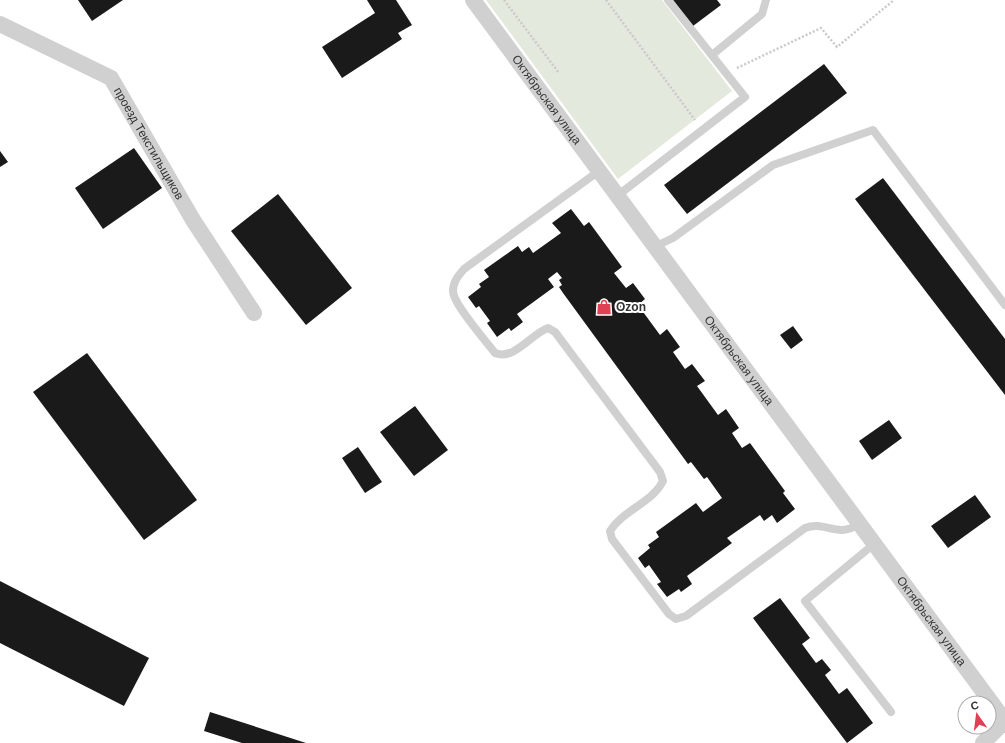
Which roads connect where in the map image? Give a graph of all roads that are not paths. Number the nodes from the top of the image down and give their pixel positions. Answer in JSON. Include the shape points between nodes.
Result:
{"nodes":[{"id":1,"x":472,"y":0,"type":"edge"},
{"id":2,"x":668,"y":0,"type":"edge"},
{"id":3,"x":766,"y":0,"type":"edge"},
{"id":4,"x":0,"y":24,"type":"edge"},
{"id":5,"x":712,"y":55,"type":"junction"},
{"id":6,"x":599,"y":171,"type":"junction"},
{"id":7,"x":617,"y":196,"type":"junction"},
{"id":8,"x":654,"y":247,"type":"junction"},
{"id":9,"x":1005,"y":305,"type":"edge"},
{"id":10,"x":254,"y":313,"type":"dead end"},
{"id":11,"x":859,"y":524,"type":"junction"},
{"id":12,"x":874,"y":544,"type":"junction"},
{"id":13,"x":891,"y":712,"type":"dead end"},
{"id":14,"x":1005,"y":721,"type":"edge"},
{"id":15,"x":983,"y":743,"type":"edge"}],
"edges":[{"from":1,"to":6,"type":"street","name":"Октябрьская улица"},
{"from":2,"to":5,"type":"lane"},
{"from":3,"to":5,"type":"lane","via":[[762,14]]},
{"from":4,"to":10,"type":"street","name":"проезд Текстильщиков","via":[[111,78],[192,220]]},
{"from":5,"to":7,"type":"lane","via":[[745,97]]},
{"from":6,"to":7,"type":"street","name":"Октябрьская улица"},
{"from":6,"to":11,"type":"lane","via":[[464,270],[454,282],[453,292],[458,304],[495,353],[502,356],[541,331],[548,328],[556,332],[660,472],[663,481],[658,490],[615,523],[610,531],[612,539],[669,614],[676,618],[686,616],[805,528],[813,526],[848,531]]},
{"from":7,"to":8,"type":"street","name":"Октябрьская улица"},
{"from":8,"to":9,"type":"lane","via":[[673,238],[773,165],[873,130]]},
{"from":8,"to":11,"type":"street","name":"Октябрьская улица"},
{"from":11,"to":12,"type":"street","name":"Октябрьская улица"},
{"from":12,"to":13,"type":"lane","via":[[805,601]]},
{"from":12,"to":14,"type":"street","name":"Октябрьская улица"},
{"from":14,"to":15,"type":"street"}]}
